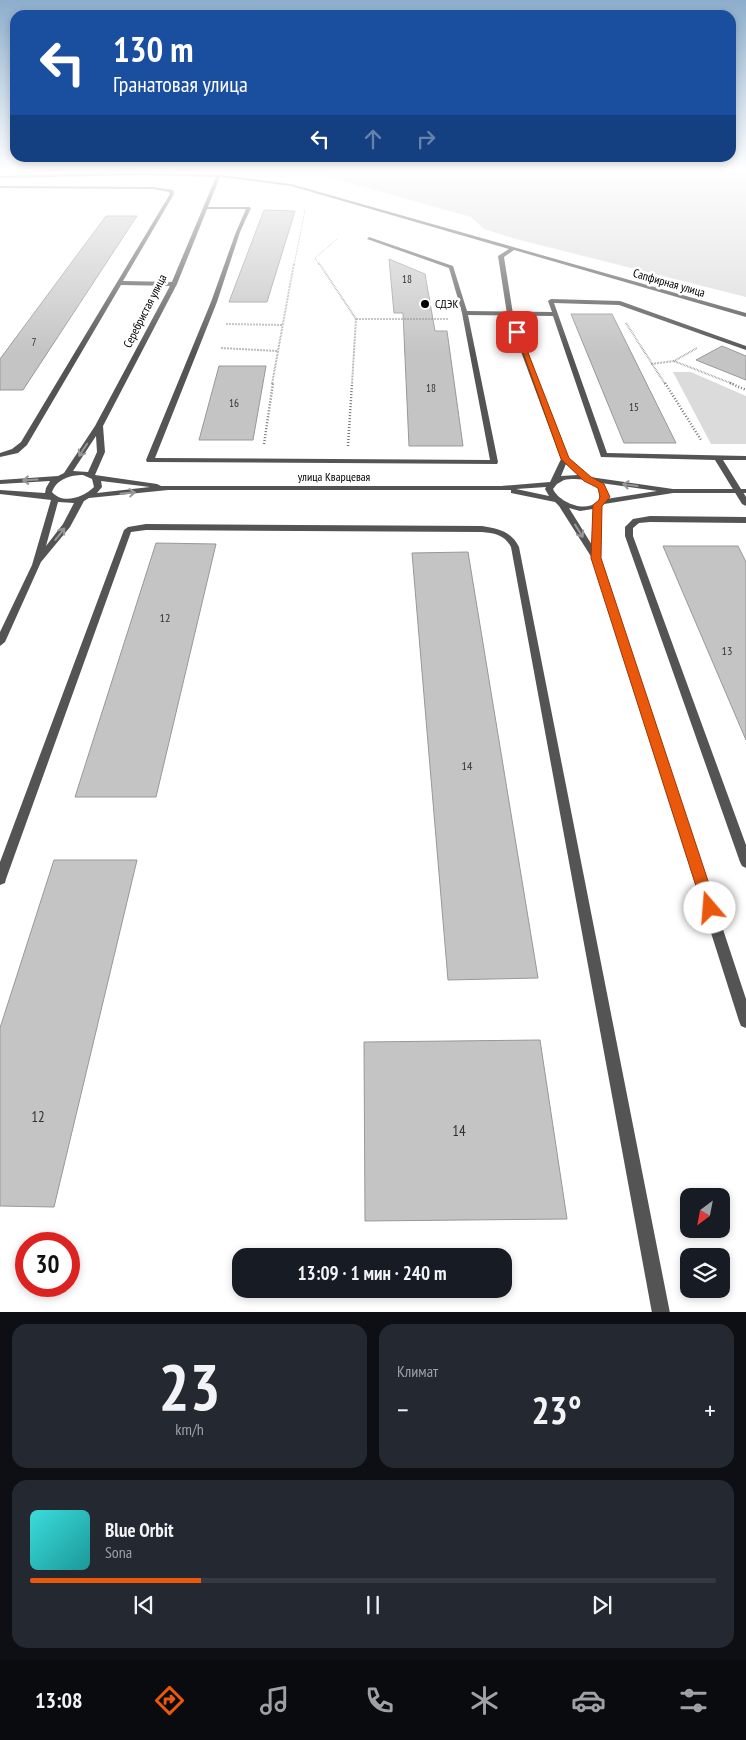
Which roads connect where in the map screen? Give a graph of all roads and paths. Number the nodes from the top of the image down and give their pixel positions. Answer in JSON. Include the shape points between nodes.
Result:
{"nodes":[{"id":1,"x":149,"y":232,"type":"edge"},
{"id":2,"x":196,"y":232,"type":"edge"},
{"id":3,"x":238,"y":232,"type":"edge"},
{"id":4,"x":300,"y":232,"type":"edge"},
{"id":5,"x":453,"y":232,"type":"edge"},
{"id":6,"x":370,"y":238,"type":"dead end"},
{"id":7,"x":337,"y":239,"type":"dead end"},
{"id":8,"x":512,"y":249,"type":"junction"},
{"id":9,"x":119,"y":283,"type":"junction"},
{"id":10,"x":174,"y":284,"type":"junction"},
{"id":11,"x":612,"y":302,"type":"junction"},
{"id":12,"x":465,"y":313,"type":"junction"},
{"id":13,"x":510,"y":314,"type":"junction"},
{"id":14,"x":555,"y":314,"type":"junction"},
{"id":15,"x":746,"y":315,"type":"edge"},
{"id":16,"x":356,"y":319,"type":"junction"},
{"id":17,"x":450,"y":319,"type":"dead end"},
{"id":18,"x":226,"y":324,"type":"dead end"},
{"id":19,"x":283,"y":325,"type":"junction"},
{"id":20,"x":221,"y":348,"type":"dead end"},
{"id":21,"x":746,"y":348,"type":"edge"},
{"id":22,"x":277,"y":351,"type":"junction"},
{"id":23,"x":651,"y":364,"type":"junction"},
{"id":24,"x":746,"y":390,"type":"edge"},
{"id":25,"x":99,"y":426,"type":"junction"},
{"id":26,"x":264,"y":444,"type":"dead end"},
{"id":27,"x":348,"y":447,"type":"dead end"},
{"id":28,"x":0,"y":455,"type":"edge"},
{"id":29,"x":715,"y":458,"type":"junction"},
{"id":30,"x":746,"y":458,"type":"edge"},
{"id":31,"x":565,"y":459,"type":"junction"},
{"id":32,"x":63,"y":476,"type":"junction"},
{"id":33,"x":94,"y":477,"type":"junction"},
{"id":34,"x":587,"y":479,"type":"junction"},
{"id":35,"x":0,"y":482,"type":"edge"},
{"id":36,"x":553,"y":482,"type":"junction"},
{"id":37,"x":168,"y":488,"type":"junction"},
{"id":38,"x":501,"y":488,"type":"junction"},
{"id":39,"x":673,"y":491,"type":"junction"},
{"id":40,"x":742,"y":491,"type":"edge"},
{"id":41,"x":0,"y":492,"type":"edge"},
{"id":42,"x":53,"y":498,"type":"junction"},
{"id":43,"x":84,"y":498,"type":"junction"},
{"id":44,"x":559,"y":502,"type":"junction"},
{"id":45,"x":600,"y":504,"type":"junction"},
{"id":46,"x":746,"y":504,"type":"edge"},
{"id":47,"x":746,"y":520,"type":"edge"},
{"id":48,"x":596,"y":558,"type":"junction"},
{"id":49,"x":36,"y":565,"type":"junction"},
{"id":50,"x":0,"y":642,"type":"edge"},
{"id":51,"x":746,"y":862,"type":"edge"},
{"id":52,"x":0,"y":879,"type":"edge"},
{"id":53,"x":746,"y":1021,"type":"edge"},
{"id":54,"x":661,"y":1312,"type":"edge"}],
"edges":[{"from":1,"to":9,"type":"street"},
{"from":2,"to":10,"type":"street","name":"Серебристая улица"},
{"from":3,"to":12,"type":"street","via":[[214,302],[150,460],[494,462]]},
{"from":4,"to":19,"type":"path"},
{"from":5,"to":8,"type":"street","name":"Сапфирная улица"},
{"from":6,"to":12,"type":"street","via":[[451,267]]},
{"from":7,"to":16,"type":"path","via":[[315,258]]},
{"from":8,"to":13,"type":"street","via":[[501,256]]},
{"from":8,"to":15,"type":"street","name":"Сапфирная улица"},
{"from":9,"to":10,"type":"street"},
{"from":9,"to":28,"type":"street","via":[[24,443]]},
{"from":10,"to":25,"type":"street","name":"Серебристая улица"},
{"from":11,"to":14,"type":"street","via":[[551,302]]},
{"from":11,"to":21,"type":"street"},
{"from":11,"to":23,"type":"path"},
{"from":12,"to":13,"type":"street"},
{"from":13,"to":14,"type":"street"},
{"from":13,"to":31,"type":"street"},
{"from":14,"to":29,"type":"street","via":[[604,455]]},
{"from":16,"to":17,"type":"path"},
{"from":16,"to":27,"type":"path"},
{"from":18,"to":19,"type":"path"},
{"from":19,"to":22,"type":"path"},
{"from":20,"to":22,"type":"path"},
{"from":22,"to":26,"type":"path"},
{"from":23,"to":24,"type":"path","via":[[674,361],[685,364]]},
{"from":23,"to":29,"type":"path"},
{"from":25,"to":32,"type":"street","name":"Серебристая улица","one_way":true},
{"from":25,"to":33,"type":"street","via":[[101,452]]},
{"from":29,"to":30,"type":"street"},
{"from":29,"to":40,"type":"street"},
{"from":31,"to":34,"type":"street"},
{"from":31,"to":36,"type":"street"},
{"from":32,"to":33,"type":"street","via":[[76,473]]},
{"from":32,"to":35,"type":"street","one_way":true},
{"from":32,"to":42,"type":"street","name":"Серебристая улица","via":[[49,487],[48,492]]},
{"from":33,"to":37,"type":"street"},
{"from":33,"to":43,"type":"street","via":[[98,487]]},
{"from":34,"to":36,"type":"street","via":[[570,476]]},
{"from":39,"to":34,"type":"street","one_way":true},
{"from":34,"to":45,"type":"street","via":[[601,486],[605,497]]},
{"from":36,"to":38,"type":"street"},
{"from":36,"to":44,"type":"street","via":[[550,495]]},
{"from":37,"to":38,"type":"street","name":"улица Кварцевая"},
{"from":43,"to":37,"type":"street","one_way":true},
{"from":38,"to":44,"type":"street"},
{"from":39,"to":40,"type":"street"},
{"from":39,"to":45,"type":"street"},
{"from":40,"to":46,"type":"street"},
{"from":41,"to":42,"type":"street"},
{"from":42,"to":43,"type":"street","via":[[62,501]]},
{"from":42,"to":49,"type":"street"},
{"from":49,"to":43,"type":"street","one_way":true},
{"from":44,"to":45,"type":"street","via":[[580,508]]},
{"from":44,"to":48,"type":"street","one_way":true},
{"from":45,"to":48,"type":"street"},
{"from":47,"to":51,"type":"street","via":[[650,519],[636,521],[629,528],[629,536]]},
{"from":48,"to":53,"type":"street"},
{"from":49,"to":50,"type":"street"},
{"from":52,"to":54,"type":"street","via":[[128,530],[146,527],[482,529],[502,532],[512,539],[516,547]]}]}
